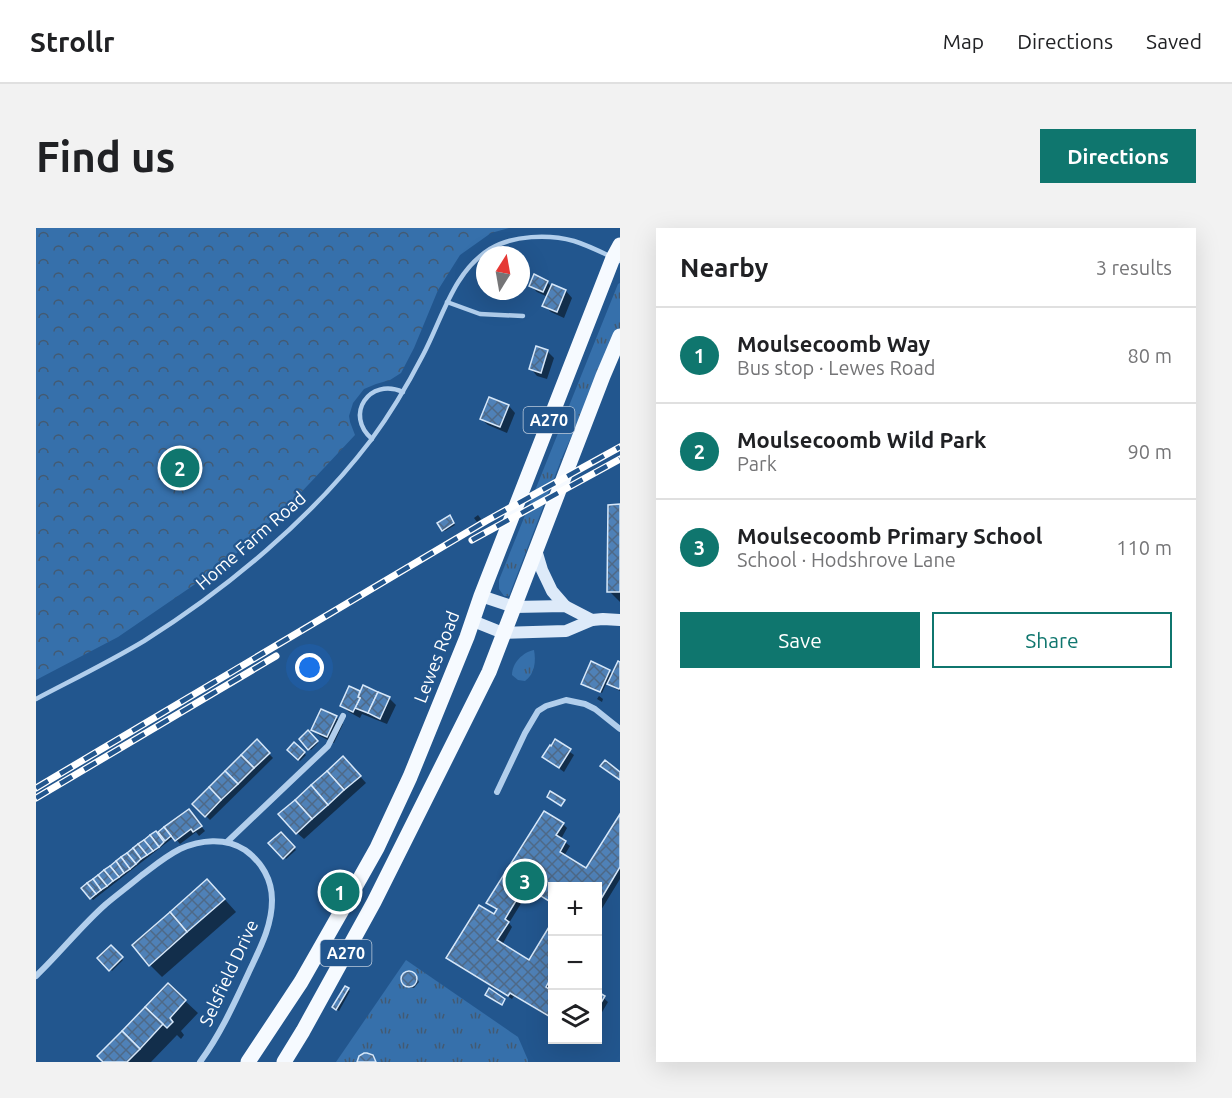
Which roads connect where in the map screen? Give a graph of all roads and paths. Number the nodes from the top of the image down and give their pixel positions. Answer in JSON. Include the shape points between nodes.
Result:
{"nodes":[{"id":1,"x":618,"y":255,"type":"edge"},
{"id":2,"x":447,"y":302,"type":"junction"},
{"id":3,"x":523,"y":316,"type":"dead end"},
{"id":4,"x":620,"y":336,"type":"edge"},
{"id":5,"x":403,"y":392,"type":"junction"},
{"id":6,"x":372,"y":439,"type":"junction"},
{"id":7,"x":536,"y":550,"type":"junction"},
{"id":8,"x":481,"y":596,"type":"junction"},
{"id":9,"x":565,"y":606,"type":"junction"},
{"id":10,"x":514,"y":607,"type":"junction"},
{"id":11,"x":592,"y":620,"type":"junction"},
{"id":12,"x":620,"y":620,"type":"edge"},
{"id":13,"x":473,"y":621,"type":"junction"},
{"id":14,"x":503,"y":633,"type":"junction"},
{"id":15,"x":36,"y":699,"type":"edge"},
{"id":16,"x":343,"y":716,"type":"dead end"},
{"id":17,"x":620,"y":729,"type":"edge"},
{"id":18,"x":497,"y":792,"type":"dead end"},
{"id":19,"x":227,"y":842,"type":"junction"},
{"id":20,"x":36,"y":976,"type":"edge"},
{"id":21,"x":200,"y":1062,"type":"edge"},
{"id":22,"x":248,"y":1062,"type":"edge"},
{"id":23,"x":284,"y":1062,"type":"edge"}],
"edges":[{"from":1,"to":2,"type":"lane","name":"Home Farm Road","via":[[573,241],[523,237],[493,247],[474,261]]},
{"from":1,"to":8,"type":"main road","name":"Lewes Road","number":"A270"},
{"from":2,"to":3,"type":"lane","via":[[480,314]]},
{"from":2,"to":5,"type":"lane","name":"Home Farm Road"},
{"from":4,"to":7,"type":"main road","number":"A270"},
{"from":5,"to":6,"type":"lane","name":"Home Farm Road"},
{"from":5,"to":6,"type":"lane","via":[[382,388],[365,399],[360,421]]},
{"from":6,"to":15,"type":"lane","name":"Home Farm Road","via":[[295,525],[204,599],[143,641]]},
{"from":7,"to":9,"type":"street","via":[[552,591]]},
{"from":7,"to":10,"type":"main road","number":"A270"},
{"from":8,"to":10,"type":"street"},
{"from":8,"to":13,"type":"main road","name":"Lewes Road","number":"A270"},
{"from":9,"to":10,"type":"street"},
{"from":9,"to":11,"type":"street"},
{"from":10,"to":14,"type":"main road","number":"A270"},
{"from":11,"to":12,"type":"street"},
{"from":11,"to":14,"type":"street","via":[[566,631]]},
{"from":13,"to":14,"type":"street"},
{"from":13,"to":22,"type":"main road","name":"Lewes Road","number":"A270","via":[[377,848],[301,982]]},
{"from":14,"to":23,"type":"main road","number":"A270","via":[[489,672],[374,902]]},
{"from":16,"to":19,"type":"street","via":[[328,746]]},
{"from":17,"to":18,"type":"street","via":[[585,704],[562,701],[546,706],[538,711]]},
{"from":19,"to":20,"type":"street","via":[[203,843],[168,856],[105,905]]},
{"from":19,"to":21,"type":"street","name":"Selsfield Drive","via":[[254,857],[266,874],[272,892],[271,915],[240,991]]}]}
